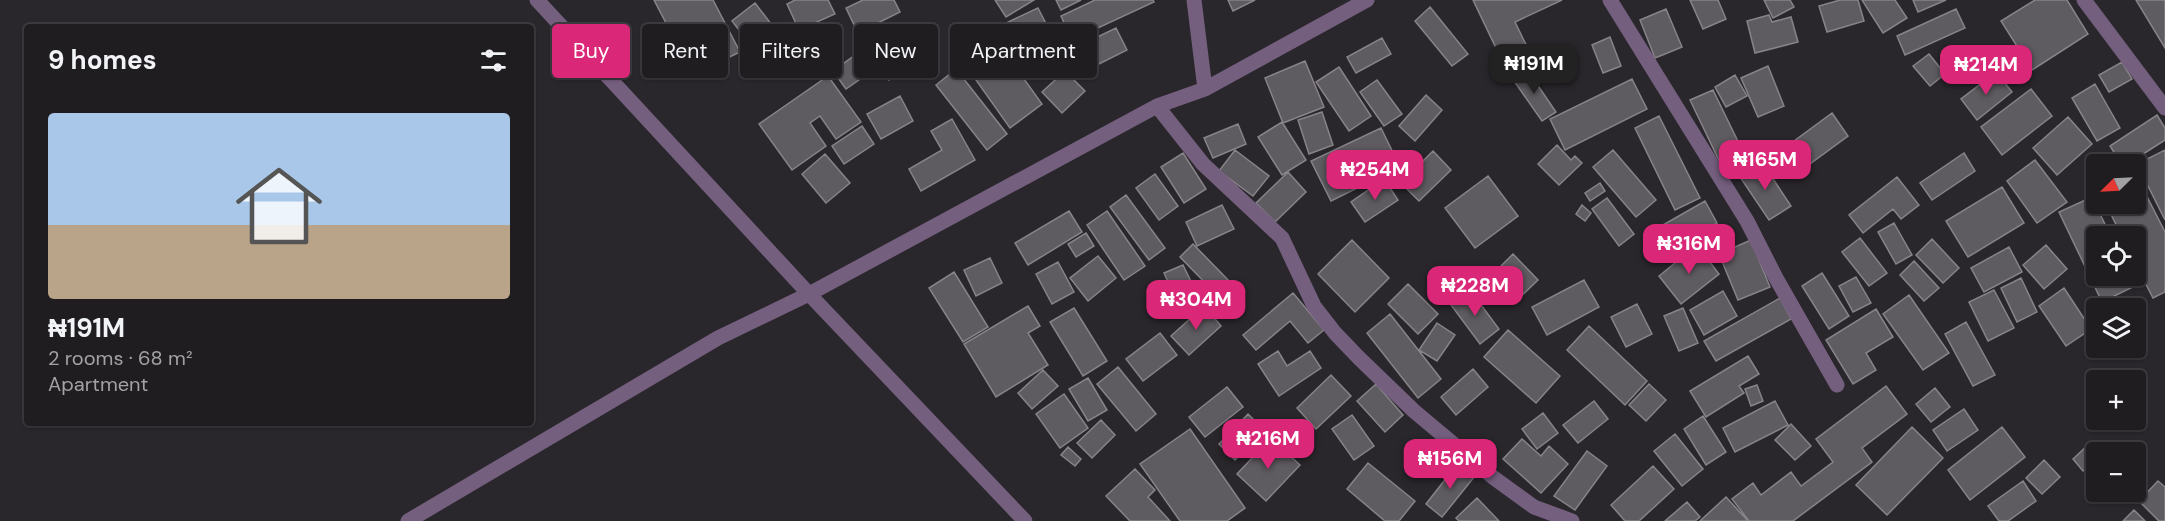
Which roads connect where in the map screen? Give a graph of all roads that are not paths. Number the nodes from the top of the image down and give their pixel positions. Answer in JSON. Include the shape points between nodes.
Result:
{"nodes":[{"id":1,"x":537,"y":0,"type":"edge"},
{"id":2,"x":1194,"y":0,"type":"edge"},
{"id":3,"x":1367,"y":0,"type":"edge"},
{"id":4,"x":1610,"y":0,"type":"edge"},
{"id":5,"x":2084,"y":0,"type":"edge"},
{"id":6,"x":1205,"y":89,"type":"junction"},
{"id":7,"x":1157,"y":106,"type":"junction"},
{"id":8,"x":2165,"y":108,"type":"edge"},
{"id":9,"x":809,"y":294,"type":"junction"},
{"id":10,"x":1837,"y":385,"type":"dead end"},
{"id":11,"x":408,"y":521,"type":"edge"},
{"id":12,"x":1025,"y":521,"type":"edge"},
{"id":13,"x":1572,"y":521,"type":"edge"}],
"edges":[{"from":1,"to":9,"type":"street"},
{"from":2,"to":6,"type":"street"},
{"from":3,"to":6,"type":"street"},
{"from":4,"to":10,"type":"street","via":[[1747,221]]},
{"from":5,"to":8,"type":"street"},
{"from":6,"to":7,"type":"street"},
{"from":7,"to":9,"type":"street"},
{"from":7,"to":13,"type":"street","via":[[1203,164],[1282,238],[1314,306],[1359,358],[1414,411],[1494,478],[1534,507]]},
{"from":9,"to":11,"type":"street","via":[[718,338]]},
{"from":9,"to":12,"type":"street"}]}
